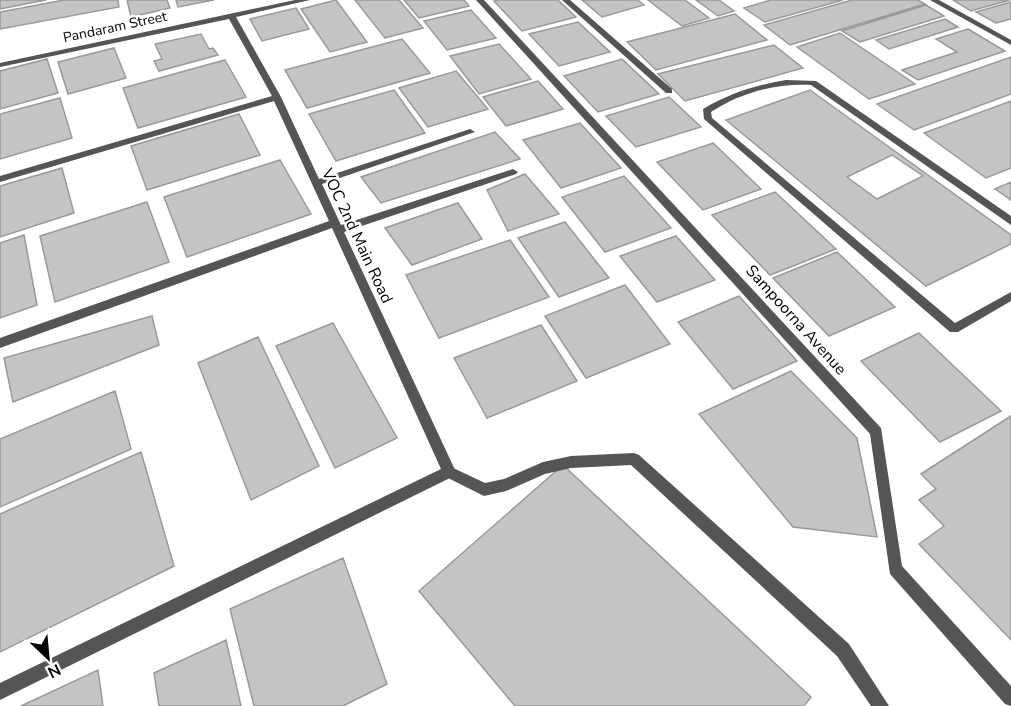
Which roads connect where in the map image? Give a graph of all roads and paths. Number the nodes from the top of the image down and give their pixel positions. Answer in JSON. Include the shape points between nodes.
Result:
{"nodes":[{"id":1,"x":306,"y":0,"type":"edge"},
{"id":2,"x":480,"y":0,"type":"edge"},
{"id":3,"x":566,"y":0,"type":"edge"},
{"id":4,"x":934,"y":0,"type":"edge"},
{"id":5,"x":231,"y":16,"type":"junction"},
{"id":6,"x":1011,"y":43,"type":"edge"},
{"id":7,"x":0,"y":65,"type":"edge"},
{"id":8,"x":669,"y":91,"type":"dead end"},
{"id":9,"x":277,"y":97,"type":"junction"},
{"id":10,"x":470,"y":132,"type":"dead end"},
{"id":11,"x":513,"y":172,"type":"dead end"},
{"id":12,"x":0,"y":179,"type":"edge"},
{"id":13,"x":316,"y":183,"type":"junction"},
{"id":14,"x":1011,"y":221,"type":"edge"},
{"id":15,"x":336,"y":226,"type":"junction"},
{"id":16,"x":1011,"y":296,"type":"edge"},
{"id":17,"x":0,"y":343,"type":"edge"},
{"id":18,"x":449,"y":472,"type":"junction"},
{"id":19,"x":0,"y":692,"type":"edge"},
{"id":20,"x":1011,"y":698,"type":"edge"},
{"id":21,"x":881,"y":706,"type":"edge"}],
"edges":[{"from":1,"to":5,"type":"street","name":"Pandaram Street"},
{"from":2,"to":20,"type":"street","name":"Sampoorna Avenue","via":[[876,432],[895,569]]},
{"from":3,"to":8,"type":"street"},
{"from":4,"to":6,"type":"street"},
{"from":5,"to":7,"type":"street","name":"Pandaram Street"},
{"from":5,"to":9,"type":"street","name":"VOC 2nd Main Road"},
{"from":9,"to":12,"type":"street"},
{"from":9,"to":13,"type":"street","name":"VOC 2nd Main Road"},
{"from":10,"to":13,"type":"street"},
{"from":11,"to":15,"type":"street"},
{"from":13,"to":15,"type":"street","name":"VOC 2nd Main Road"},
{"from":14,"to":16,"type":"street","via":[[813,83],[797,81],[769,86],[718,102],[705,111],[708,119],[954,329]]},
{"from":15,"to":17,"type":"street"},
{"from":15,"to":18,"type":"street","name":"VOC 2nd Main Road"},
{"from":18,"to":19,"type":"street"},
{"from":18,"to":21,"type":"street","via":[[484,489],[571,462],[633,459],[843,650]]}]}
